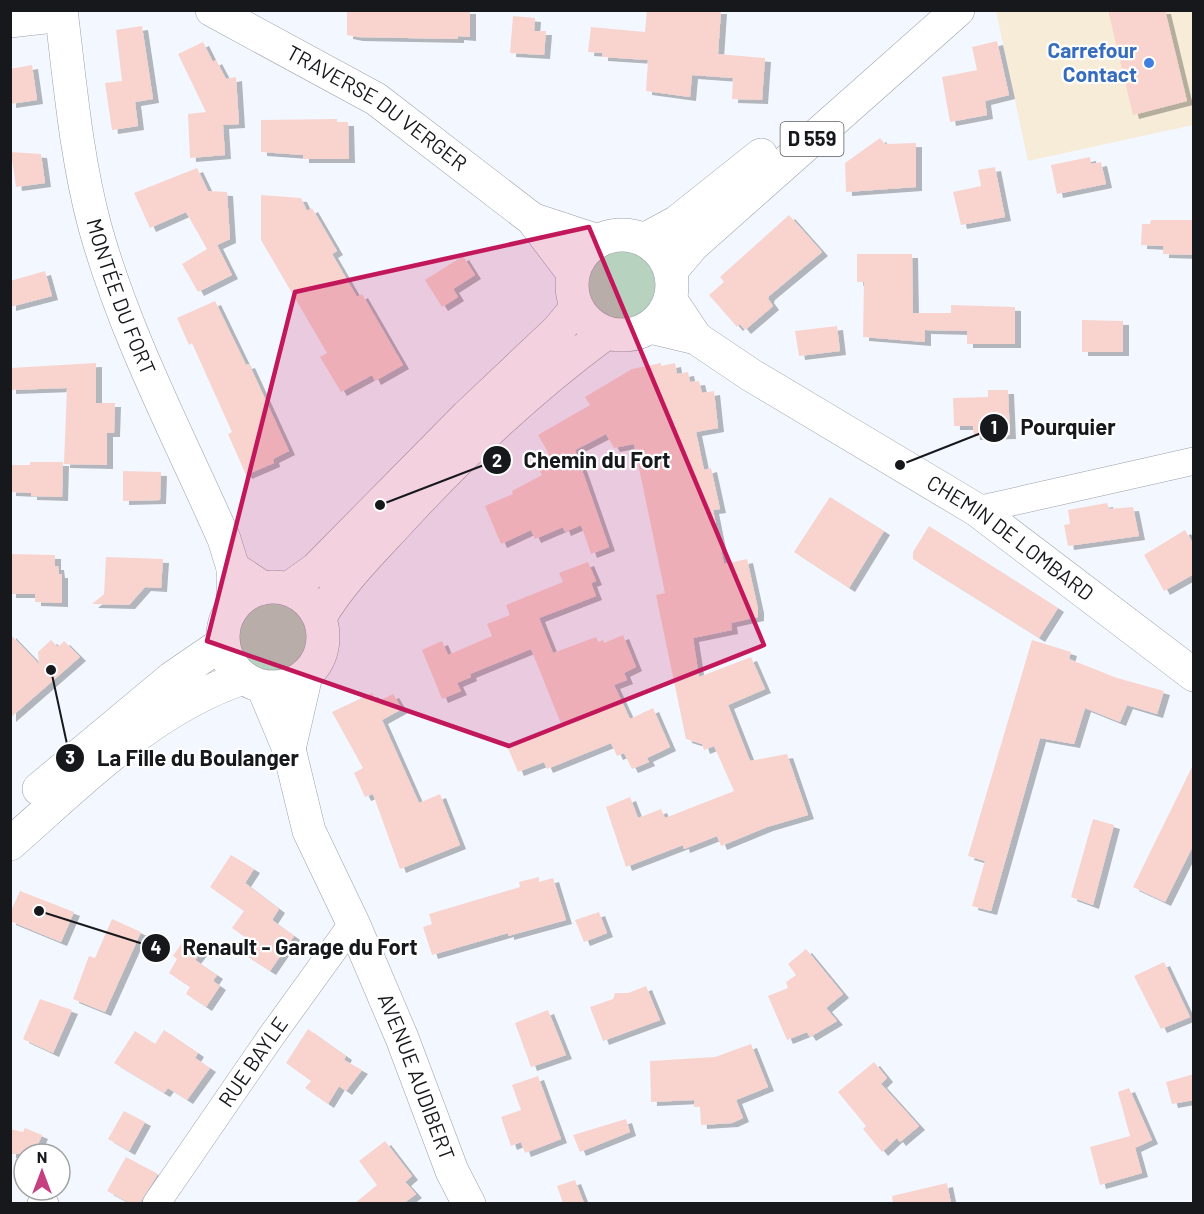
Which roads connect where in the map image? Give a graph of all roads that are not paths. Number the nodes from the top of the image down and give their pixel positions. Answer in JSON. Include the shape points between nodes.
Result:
{"nodes":[{"id":1,"x":212,"y":10,"type":"edge"},
{"id":2,"x":923,"y":10,"type":"edge"},
{"id":3,"x":958,"y":10,"type":"edge"},
{"id":4,"x":61,"y":14,"type":"edge"},
{"id":5,"x":10,"y":24,"type":"edge"},
{"id":6,"x":532,"y":219,"type":"junction"},
{"id":7,"x":644,"y":240,"type":"junction"},
{"id":8,"x":598,"y":241,"type":"junction"},
{"id":9,"x":573,"y":273,"type":"junction"},
{"id":10,"x":670,"y":285,"type":"junction"},
{"id":11,"x":577,"y":307,"type":"junction"},
{"id":12,"x":650,"y":327,"type":"junction"},
{"id":13,"x":606,"y":333,"type":"junction"},
{"id":14,"x":696,"y":338,"type":"junction"},
{"id":15,"x":1194,"y":461,"type":"edge"},
{"id":16,"x":977,"y":510,"type":"junction"},
{"id":17,"x":228,"y":554,"type":"junction"},
{"id":18,"x":275,"y":588,"type":"junction"},
{"id":19,"x":233,"y":607,"type":"junction"},
{"id":20,"x":320,"y":617,"type":"junction"},
{"id":21,"x":223,"y":643,"type":"junction"},
{"id":22,"x":306,"y":675,"type":"junction"},
{"id":23,"x":1194,"y":675,"type":"edge"},
{"id":24,"x":253,"y":682,"type":"junction"},
{"id":25,"x":289,"y":749,"type":"junction"},
{"id":26,"x":10,"y":814,"type":"edge"},
{"id":27,"x":10,"y":844,"type":"edge"},
{"id":28,"x":353,"y":923,"type":"junction"},
{"id":29,"x":156,"y":1203,"type":"edge"},
{"id":30,"x":470,"y":1203,"type":"edge"}],
"edges":[{"from":1,"to":6,"type":"main road","name":"TRAVERSE DU VERGER","via":[[376,99]]},
{"from":2,"to":7,"type":"main road","via":[[733,180],[677,222]]},
{"from":3,"to":10,"type":"main road","number":"D 559","via":[[693,245]]},
{"from":4,"to":5,"type":"street"},
{"from":4,"to":17,"type":"main road","name":"MONTÉE DU FORT","via":[[95,227],[135,341]]},
{"from":6,"to":8,"type":"main road","name":"TRAVERSE DU VERGER"},
{"from":6,"to":9,"type":"main road","name":"TRAVERSE DU VERGER"},
{"from":7,"to":8,"type":"main road","via":[[629,235]]},
{"from":7,"to":10,"type":"main road","via":[[660,253]]},
{"from":8,"to":9,"type":"main road","via":[[582,254]]},
{"from":9,"to":11,"type":"main road"},
{"from":10,"to":12,"type":"main road","via":[[659,319]]},
{"from":10,"to":14,"type":"main road","name":"CHEMIN DE LOMBARD"},
{"from":11,"to":13,"type":"main road","via":[[594,327]]},
{"from":11,"to":18,"type":"main road","via":[[316,569]]},
{"from":12,"to":13,"type":"main road","via":[[629,334]]},
{"from":12,"to":14,"type":"main road","name":"CHEMIN DE LOMBARD"},
{"from":13,"to":20,"type":"main road","via":[[492,427],[428,490],[335,592]]},
{"from":14,"to":16,"type":"main road","name":"CHEMIN DE LOMBARD"},
{"from":15,"to":16,"type":"street"},
{"from":16,"to":23,"type":"main road","name":"CHEMIN DE LOMBARD"},
{"from":17,"to":18,"type":"main road"},
{"from":17,"to":19,"type":"main road","name":"MONTÉE DU FORT"},
{"from":18,"to":19,"type":"main road","via":[[246,594]]},
{"from":18,"to":20,"type":"main road","via":[[307,600]]},
{"from":19,"to":21,"type":"main road","via":[[226,618]]},
{"from":20,"to":22,"type":"main road","via":[[322,649],[317,663]]},
{"from":21,"to":24,"type":"main road","via":[[226,657]]},
{"from":21,"to":26,"type":"main road","via":[[172,678]]},
{"from":22,"to":24,"type":"main road","via":[[286,686]]},
{"from":22,"to":25,"type":"main road","name":"AVENUE AUDIBERT"},
{"from":24,"to":25,"type":"main road","name":"AVENUE AUDIBERT"},
{"from":24,"to":27,"type":"main road","via":[[212,688],[146,726]]},
{"from":25,"to":28,"type":"main road","name":"AVENUE AUDIBERT","via":[[309,831]]},
{"from":28,"to":29,"type":"street","name":"RUE BAYLE"},
{"from":28,"to":30,"type":"main road","name":"AVENUE AUDIBERT","via":[[452,1171]]}]}
